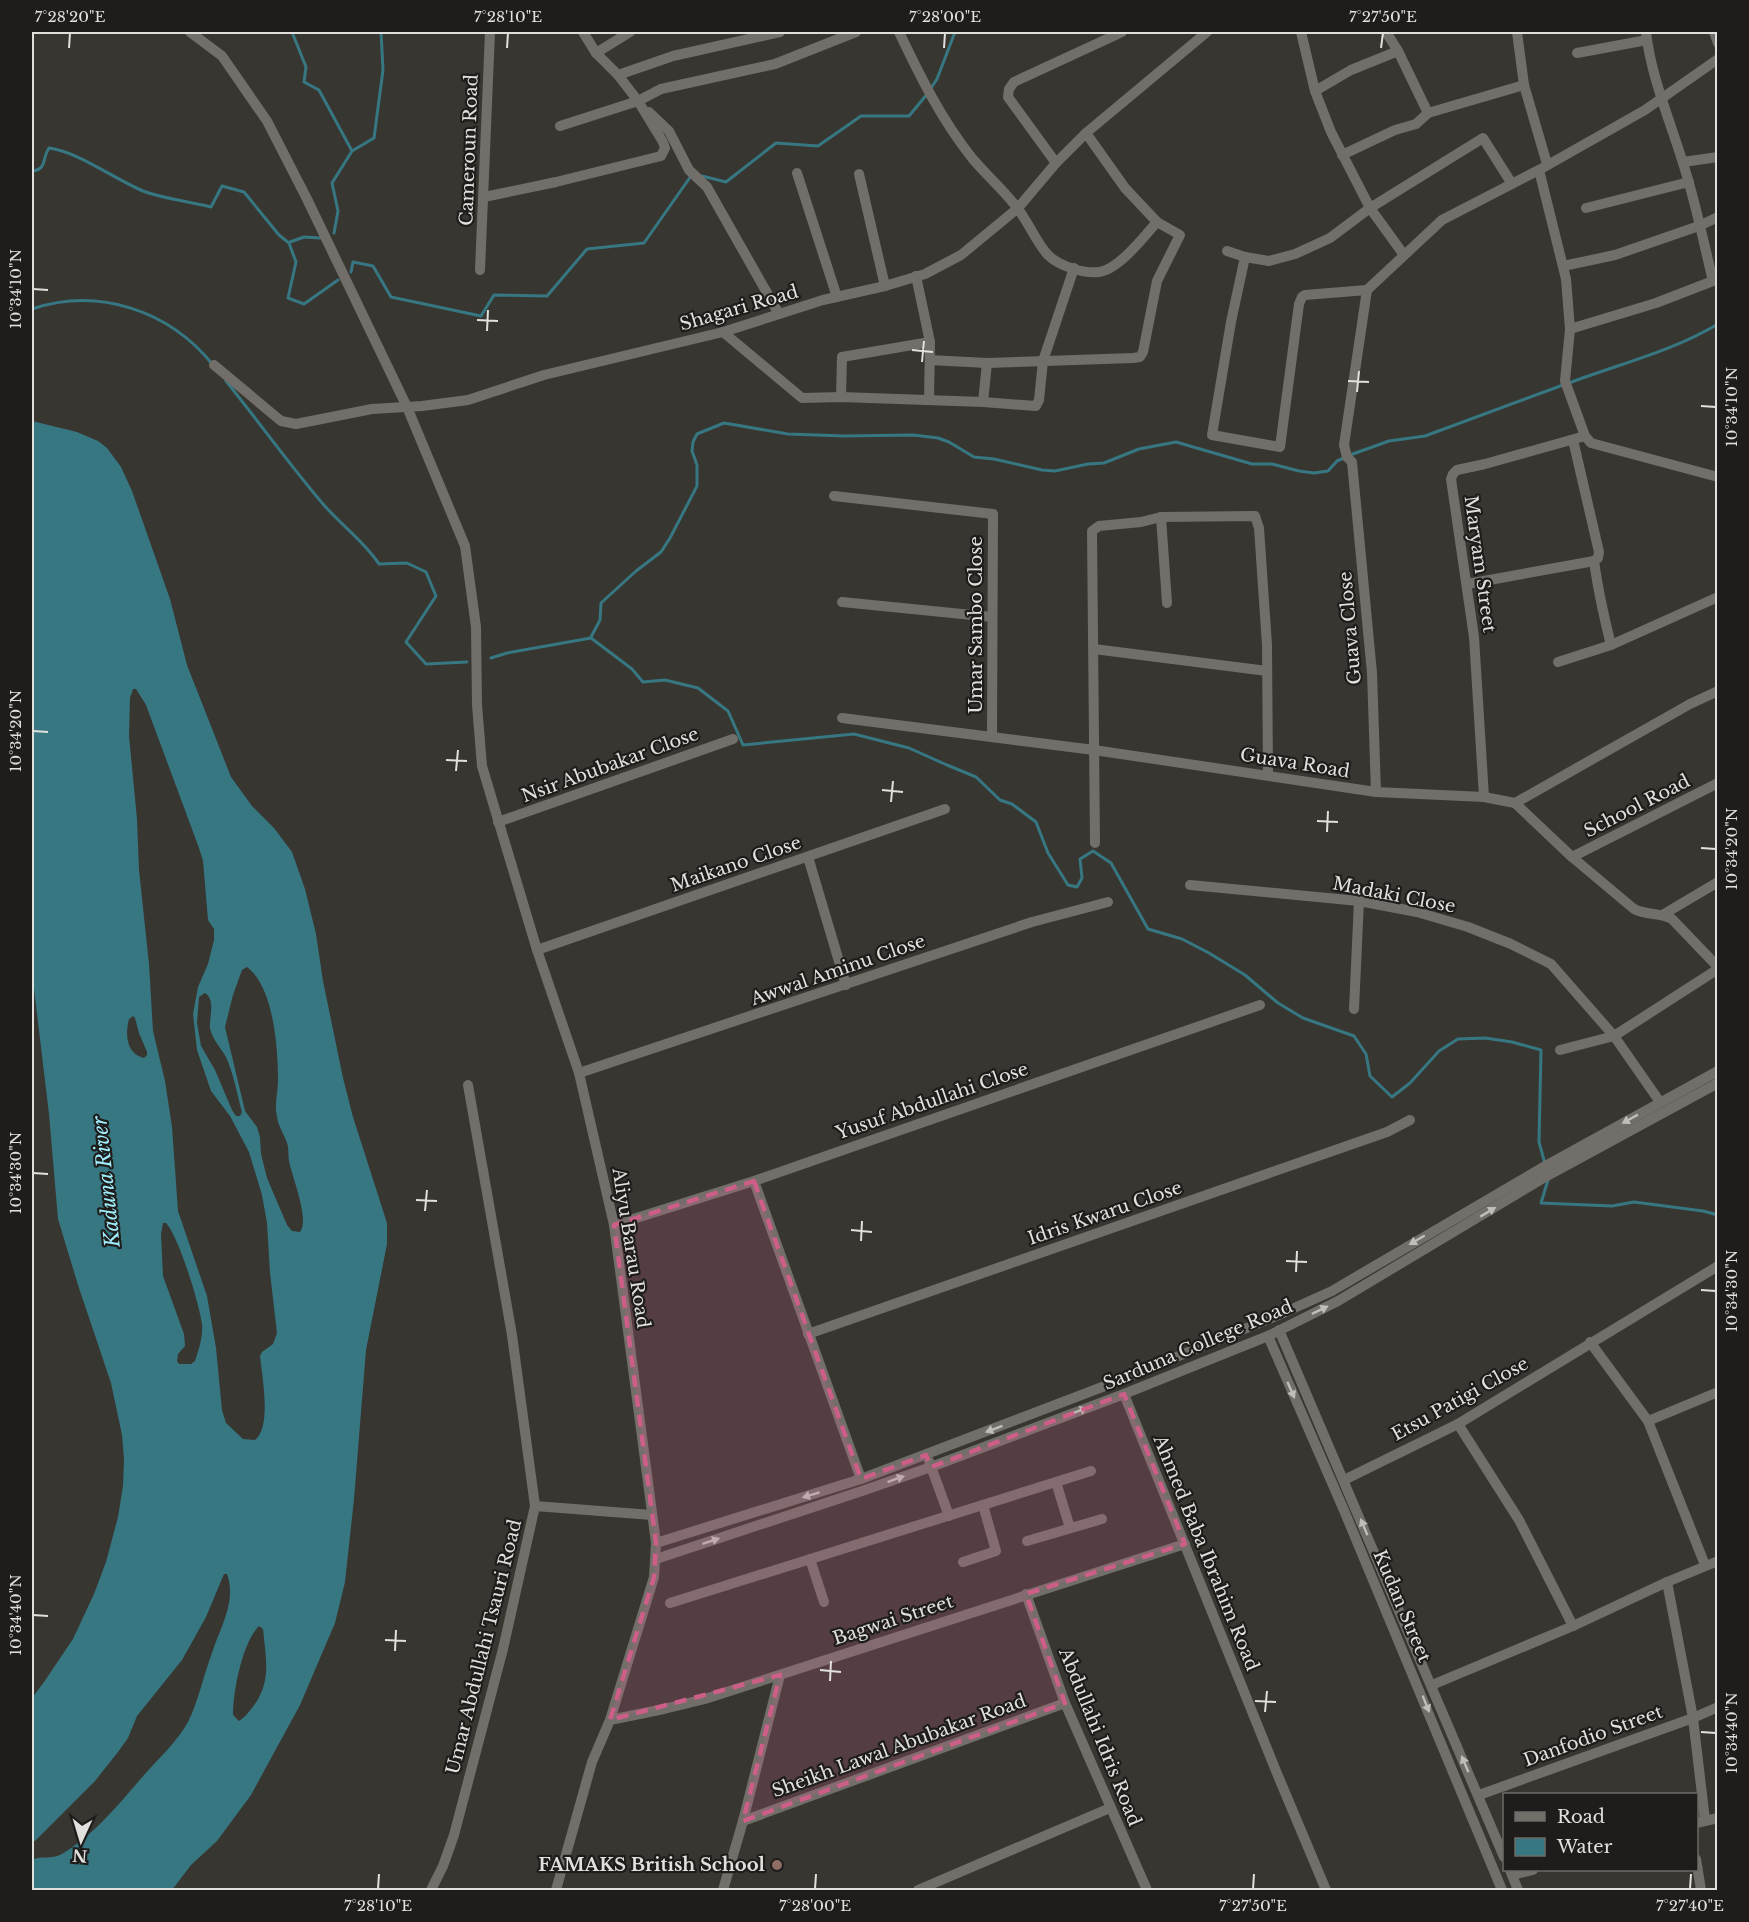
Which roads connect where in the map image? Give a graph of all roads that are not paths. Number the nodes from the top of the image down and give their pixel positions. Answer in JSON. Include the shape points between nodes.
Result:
{"nodes":[{"id":1,"x":190,"y":32,"type":"edge"},
{"id":2,"x":490,"y":32,"type":"edge"},
{"id":3,"x":583,"y":32,"type":"edge"},
{"id":4,"x":630,"y":32,"type":"edge"},
{"id":5,"x":780,"y":32,"type":"edge"},
{"id":6,"x":856,"y":32,"type":"edge"},
{"id":7,"x":899,"y":32,"type":"edge"},
{"id":8,"x":1122,"y":32,"type":"edge"},
{"id":9,"x":1207,"y":32,"type":"edge"},
{"id":10,"x":1301,"y":32,"type":"edge"},
{"id":11,"x":1386,"y":32,"type":"edge"},
{"id":12,"x":1517,"y":32,"type":"edge"},
{"id":13,"x":1714,"y":32,"type":"edge"},
{"id":14,"x":1646,"y":36,"type":"edge"},
{"id":15,"x":1718,"y":43,"type":"edge"},
{"id":16,"x":1398,"y":51,"type":"junction"},
{"id":17,"x":596,"y":53,"type":"junction"},
{"id":18,"x":1577,"y":53,"type":"dead end"},
{"id":19,"x":1718,"y":59,"type":"edge"},
{"id":20,"x":618,"y":75,"type":"junction"},
{"id":21,"x":1524,"y":85,"type":"junction"},
{"id":22,"x":1315,"y":91,"type":"junction"},
{"id":23,"x":1663,"y":99,"type":"junction"},
{"id":24,"x":638,"y":101,"type":"junction"},
{"id":25,"x":1428,"y":114,"type":"junction"},
{"id":26,"x":560,"y":126,"type":"dead end"},
{"id":27,"x":1086,"y":133,"type":"junction"},
{"id":28,"x":1342,"y":155,"type":"junction"},
{"id":29,"x":1718,"y":157,"type":"edge"},
{"id":30,"x":1683,"y":162,"type":"junction"},
{"id":31,"x":1056,"y":163,"type":"junction"},
{"id":32,"x":1543,"y":167,"type":"junction"},
{"id":33,"x":798,"y":173,"type":"dead end"},
{"id":34,"x":859,"y":174,"type":"dead end"},
{"id":35,"x":1689,"y":183,"type":"junction"},
{"id":36,"x":1512,"y":184,"type":"junction"},
{"id":37,"x":484,"y":197,"type":"junction"},
{"id":38,"x":1018,"y":208,"type":"junction"},
{"id":39,"x":1370,"y":208,"type":"junction"},
{"id":40,"x":1586,"y":208,"type":"dead end"},
{"id":41,"x":1718,"y":217,"type":"edge"},
{"id":42,"x":1157,"y":222,"type":"junction"},
{"id":43,"x":1699,"y":226,"type":"junction"},
{"id":44,"x":1227,"y":251,"type":"dead end"},
{"id":45,"x":1404,"y":255,"type":"junction"},
{"id":46,"x":1245,"y":257,"type":"junction"},
{"id":47,"x":1563,"y":266,"type":"junction"},
{"id":48,"x":1074,"y":268,"type":"junction"},
{"id":49,"x":480,"y":270,"type":"dead end"},
{"id":50,"x":916,"y":276,"type":"junction"},
{"id":51,"x":885,"y":286,"type":"junction"},
{"id":52,"x":1367,"y":290,"type":"junction"},
{"id":53,"x":837,"y":297,"type":"junction"},
{"id":54,"x":779,"y":314,"type":"junction"},
{"id":55,"x":1570,"y":329,"type":"junction"},
{"id":56,"x":723,"y":333,"type":"junction"},
{"id":57,"x":930,"y":342,"type":"junction"},
{"id":58,"x":930,"y":360,"type":"junction"},
{"id":59,"x":1043,"y":361,"type":"junction"},
{"id":60,"x":987,"y":363,"type":"junction"},
{"id":61,"x":213,"y":365,"type":"dead end"},
{"id":62,"x":841,"y":397,"type":"junction"},
{"id":63,"x":926,"y":400,"type":"junction"},
{"id":64,"x":983,"y":402,"type":"junction"},
{"id":65,"x":407,"y":407,"type":"junction"},
{"id":66,"x":1585,"y":436,"type":"junction"},
{"id":67,"x":1573,"y":440,"type":"junction"},
{"id":68,"x":1718,"y":477,"type":"edge"},
{"id":69,"x":834,"y":496,"type":"dead end"},
{"id":70,"x":1161,"y":517,"type":"junction"},
{"id":71,"x":1594,"y":561,"type":"junction"},
{"id":72,"x":1467,"y":584,"type":"junction"},
{"id":73,"x":1718,"y":597,"type":"edge"},
{"id":74,"x":842,"y":602,"type":"dead end"},
{"id":75,"x":1167,"y":603,"type":"dead end"},
{"id":76,"x":992,"y":617,"type":"junction"},
{"id":77,"x":1611,"y":645,"type":"junction"},
{"id":78,"x":1094,"y":650,"type":"junction"},
{"id":79,"x":1558,"y":662,"type":"dead end"},
{"id":80,"x":1267,"y":671,"type":"junction"},
{"id":81,"x":1718,"y":691,"type":"edge"},
{"id":82,"x":842,"y":718,"type":"dead end"},
{"id":83,"x":992,"y":736,"type":"junction"},
{"id":84,"x":733,"y":739,"type":"dead end"},
{"id":85,"x":1094,"y":750,"type":"junction"},
{"id":86,"x":1268,"y":775,"type":"junction"},
{"id":87,"x":1718,"y":783,"type":"edge"},
{"id":88,"x":1376,"y":792,"type":"junction"},
{"id":89,"x":1484,"y":797,"type":"junction"},
{"id":90,"x":1515,"y":803,"type":"junction"},
{"id":91,"x":945,"y":809,"type":"dead end"},
{"id":92,"x":498,"y":822,"type":"junction"},
{"id":93,"x":1095,"y":843,"type":"dead end"},
{"id":94,"x":808,"y":857,"type":"junction"},
{"id":95,"x":1572,"y":857,"type":"junction"},
{"id":96,"x":1718,"y":882,"type":"edge"},
{"id":97,"x":1190,"y":885,"type":"dead end"},
{"id":98,"x":1359,"y":901,"type":"junction"},
{"id":99,"x":1108,"y":902,"type":"dead end"},
{"id":100,"x":1664,"y":914,"type":"junction"},
{"id":101,"x":537,"y":951,"type":"junction"},
{"id":102,"x":1718,"y":968,"type":"edge"},
{"id":103,"x":846,"y":985,"type":"junction"},
{"id":104,"x":1260,"y":1005,"type":"dead end"},
{"id":105,"x":1354,"y":1009,"type":"dead end"},
{"id":106,"x":1614,"y":1036,"type":"junction"},
{"id":107,"x":1560,"y":1050,"type":"dead end"},
{"id":108,"x":1718,"y":1071,"type":"edge"},
{"id":109,"x":579,"y":1073,"type":"junction"},
{"id":110,"x":1718,"y":1083,"type":"edge"},
{"id":111,"x":468,"y":1085,"type":"dead end"},
{"id":112,"x":1659,"y":1102,"type":"junction"},
{"id":113,"x":1410,"y":1120,"type":"dead end"},
{"id":114,"x":1558,"y":1165,"type":"junction"},
{"id":115,"x":1543,"y":1173,"type":"junction"},
{"id":116,"x":754,"y":1181,"type":"junction"},
{"id":117,"x":614,"y":1225,"type":"junction"},
{"id":118,"x":1718,"y":1266,"type":"edge"},
{"id":119,"x":1279,"y":1330,"type":"junction"},
{"id":120,"x":808,"y":1334,"type":"junction"},
{"id":121,"x":1268,"y":1336,"type":"junction"},
{"id":122,"x":1590,"y":1342,"type":"junction"},
{"id":123,"x":1718,"y":1392,"type":"edge"},
{"id":124,"x":1124,"y":1394,"type":"junction"},
{"id":125,"x":1648,"y":1421,"type":"junction"},
{"id":126,"x":1458,"y":1424,"type":"junction"},
{"id":127,"x":926,"y":1455,"type":"junction"},
{"id":128,"x":931,"y":1467,"type":"junction"},
{"id":129,"x":1091,"y":1471,"type":"dead end"},
{"id":130,"x":861,"y":1479,"type":"junction"},
{"id":131,"x":1344,"y":1480,"type":"junction"},
{"id":132,"x":1056,"y":1482,"type":"junction"},
{"id":133,"x":983,"y":1505,"type":"junction"},
{"id":134,"x":535,"y":1506,"type":"junction"},
{"id":135,"x":652,"y":1515,"type":"junction"},
{"id":136,"x":949,"y":1516,"type":"junction"},
{"id":137,"x":1102,"y":1519,"type":"dead end"},
{"id":138,"x":1070,"y":1528,"type":"junction"},
{"id":139,"x":1027,"y":1541,"type":"dead end"},
{"id":140,"x":656,"y":1543,"type":"junction"},
{"id":141,"x":1185,"y":1544,"type":"junction"},
{"id":142,"x":656,"y":1559,"type":"junction"},
{"id":143,"x":810,"y":1559,"type":"junction"},
{"id":144,"x":1718,"y":1561,"type":"edge"},
{"id":145,"x":963,"y":1562,"type":"dead end"},
{"id":146,"x":1705,"y":1565,"type":"junction"},
{"id":147,"x":1667,"y":1582,"type":"junction"},
{"id":148,"x":1026,"y":1594,"type":"junction"},
{"id":149,"x":824,"y":1602,"type":"dead end"},
{"id":150,"x":670,"y":1604,"type":"dead end"},
{"id":151,"x":1573,"y":1626,"type":"junction"},
{"id":152,"x":780,"y":1675,"type":"junction"},
{"id":153,"x":1432,"y":1685,"type":"junction"},
{"id":154,"x":1065,"y":1702,"type":"junction"},
{"id":155,"x":1718,"y":1707,"type":"edge"},
{"id":156,"x":1693,"y":1718,"type":"junction"},
{"id":157,"x":610,"y":1720,"type":"junction"},
{"id":158,"x":1479,"y":1795,"type":"junction"},
{"id":159,"x":1110,"y":1809,"type":"junction"},
{"id":160,"x":1718,"y":1818,"type":"edge"},
{"id":161,"x":744,"y":1821,"type":"junction"},
{"id":162,"x":1701,"y":1822,"type":"edge"},
{"id":163,"x":1503,"y":1855,"type":"edge"},
{"id":164,"x":1698,"y":1871,"type":"edge"},
{"id":165,"x":1511,"y":1872,"type":"edge"},
{"id":166,"x":431,"y":1890,"type":"edge"},
{"id":167,"x":556,"y":1890,"type":"edge"},
{"id":168,"x":723,"y":1890,"type":"edge"},
{"id":169,"x":918,"y":1890,"type":"edge"},
{"id":170,"x":1148,"y":1890,"type":"edge"},
{"id":171,"x":1326,"y":1890,"type":"edge"},
{"id":172,"x":1502,"y":1890,"type":"edge"},
{"id":173,"x":1518,"y":1890,"type":"edge"},
{"id":174,"x":1701,"y":1890,"type":"edge"}],
"edges":[{"from":1,"to":65,"type":"street","name":"Aliyu Barau Road","via":[[222,57],[267,121]]},
{"from":2,"to":37,"type":"street","name":"Cameroun Road"},
{"from":3,"to":17,"type":"street"},
{"from":4,"to":17,"type":"street"},
{"from":5,"to":20,"type":"street","via":[[673,56]]},
{"from":6,"to":24,"type":"street","via":[[775,64],[661,89]]},
{"from":7,"to":38,"type":"street","via":[[932,99],[972,157]]},
{"from":8,"to":31,"type":"street","via":[[1014,81],[1009,89],[1008,97]]},
{"from":9,"to":27,"type":"street","name":"Shagari Road"},
{"from":10,"to":22,"type":"street"},
{"from":11,"to":16,"type":"street"},
{"from":12,"to":21,"type":"street"},
{"from":13,"to":15,"type":"street"},
{"from":14,"to":18,"type":"street"},
{"from":14,"to":23,"type":"street"},
{"from":16,"to":22,"type":"street","via":[[1351,70]]},
{"from":16,"to":25,"type":"street"},
{"from":17,"to":20,"type":"street"},
{"from":19,"to":23,"type":"street"},
{"from":20,"to":24,"type":"street"},
{"from":21,"to":25,"type":"street"},
{"from":21,"to":32,"type":"street"},
{"from":22,"to":28,"type":"street"},
{"from":23,"to":30,"type":"street"},
{"from":23,"to":32,"type":"street"},
{"from":24,"to":26,"type":"street"},
{"from":24,"to":37,"type":"street","via":[[663,142],[661,156]]},
{"from":24,"to":54,"type":"street","via":[[669,130],[694,175],[707,187]]},
{"from":25,"to":28,"type":"street","via":[[1416,124]]},
{"from":27,"to":31,"type":"street","name":"Shagari Road"},
{"from":27,"to":42,"type":"street","via":[[1125,188]]},
{"from":28,"to":39,"type":"street"},
{"from":29,"to":30,"type":"street"},
{"from":30,"to":35,"type":"street"},
{"from":31,"to":38,"type":"street","name":"Shagari Road"},
{"from":32,"to":36,"type":"street"},
{"from":32,"to":47,"type":"street"},
{"from":33,"to":53,"type":"street"},
{"from":34,"to":51,"type":"street"},
{"from":35,"to":40,"type":"street"},
{"from":35,"to":43,"type":"street"},
{"from":36,"to":39,"type":"street","via":[[1483,138]]},
{"from":36,"to":45,"type":"street","via":[[1442,220]]},
{"from":37,"to":49,"type":"street","name":"Cameroun Road"},
{"from":38,"to":48,"type":"street","via":[[1047,254]]},
{"from":38,"to":50,"type":"street","name":"Shagari Road","via":[[961,255]]},
{"from":39,"to":45,"type":"street"},
{"from":39,"to":46,"type":"street","via":[[1330,238],[1295,254],[1269,261]]},
{"from":41,"to":43,"type":"street"},
{"from":42,"to":48,"type":"street","via":[[1111,268],[1096,273]]},
{"from":42,"to":59,"type":"street","via":[[1180,235],[1156,281],[1140,357]]},
{"from":43,"to":47,"type":"street","via":[[1615,255]]},
{"from":43,"to":55,"type":"street","via":[[1713,281]]},
{"from":44,"to":46,"type":"street"},
{"from":45,"to":52,"type":"street"},
{"from":46,"to":52,"type":"street","via":[[1212,435],[1280,447],[1302,297]]},
{"from":47,"to":55,"type":"street"},
{"from":48,"to":59,"type":"street"},
{"from":50,"to":51,"type":"street","name":"Shagari Road"},
{"from":50,"to":57,"type":"street"},
{"from":51,"to":53,"type":"street","name":"Shagari Road"},
{"from":52,"to":88,"type":"street","name":"Guava Close","via":[[1344,444],[1352,462],[1372,673]]},
{"from":53,"to":54,"type":"street","name":"Shagari Road"},
{"from":54,"to":56,"type":"street","name":"Shagari Road"},
{"from":55,"to":66,"type":"street","via":[[1567,385]]},
{"from":56,"to":62,"type":"street","via":[[802,398]]},
{"from":56,"to":65,"type":"street","name":"Shagari Road","via":[[543,375],[468,400]]},
{"from":57,"to":58,"type":"street"},
{"from":57,"to":62,"type":"street","via":[[842,357]]},
{"from":58,"to":60,"type":"street"},
{"from":58,"to":63,"type":"street"},
{"from":59,"to":60,"type":"street"},
{"from":59,"to":64,"type":"street","via":[[1036,406]]},
{"from":60,"to":64,"type":"street"},
{"from":61,"to":65,"type":"street","name":"Shagari Road","via":[[281,421],[296,424],[372,409]]},
{"from":62,"to":63,"type":"street"},
{"from":63,"to":64,"type":"street"},
{"from":65,"to":92,"type":"street","name":"Aliyu Barau Road","via":[[465,546],[476,627],[482,766]]},
{"from":66,"to":67,"type":"street","name":"Maryam Street"},
{"from":66,"to":68,"type":"street","via":[[1591,443]]},
{"from":67,"to":71,"type":"street","via":[[1599,552]]},
{"from":67,"to":72,"type":"street","name":"Maryam Street","via":[[1453,474]]},
{"from":69,"to":76,"type":"street","name":"Umar Sambo Close","via":[[993,514]]},
{"from":70,"to":75,"type":"street"},
{"from":70,"to":78,"type":"street","via":[[1099,526],[1092,531]]},
{"from":70,"to":80,"type":"street","via":[[1255,516],[1259,528]]},
{"from":71,"to":72,"type":"street"},
{"from":71,"to":77,"type":"street"},
{"from":72,"to":89,"type":"street","name":"Maryam Street"},
{"from":73,"to":77,"type":"street"},
{"from":74,"to":76,"type":"street"},
{"from":76,"to":83,"type":"street","name":"Umar Sambo Close"},
{"from":77,"to":79,"type":"street"},
{"from":78,"to":80,"type":"street"},
{"from":78,"to":85,"type":"street"},
{"from":80,"to":86,"type":"street"},
{"from":81,"to":90,"type":"street"},
{"from":82,"to":83,"type":"street","name":"Guava Road"},
{"from":83,"to":85,"type":"street","name":"Guava Road"},
{"from":84,"to":92,"type":"street","name":"Nsir Abubakar Close"},
{"from":85,"to":86,"type":"street","name":"Guava Road"},
{"from":85,"to":93,"type":"street"},
{"from":86,"to":88,"type":"street","name":"Guava Road"},
{"from":87,"to":95,"type":"street","name":"School Road"},
{"from":88,"to":89,"type":"street","name":"Guava Road"},
{"from":89,"to":90,"type":"street","name":"Guava Road"},
{"from":90,"to":95,"type":"street"},
{"from":91,"to":94,"type":"street","name":"Maikano Close"},
{"from":92,"to":101,"type":"street","name":"Aliyu Barau Road"},
{"from":94,"to":101,"type":"street","name":"Maikano Close"},
{"from":94,"to":103,"type":"street"},
{"from":95,"to":100,"type":"street","via":[[1634,909],[1643,914]]},
{"from":96,"to":100,"type":"street"},
{"from":97,"to":98,"type":"street","name":"Madaki Close"},
{"from":98,"to":105,"type":"street"},
{"from":98,"to":106,"type":"street","name":"Madaki Close","via":[[1468,927],[1551,964]]},
{"from":99,"to":103,"type":"street","name":"Awwal Aminu Close","via":[[1032,922]]},
{"from":100,"to":102,"type":"street"},
{"from":101,"to":109,"type":"street","name":"Aliyu Barau Road"},
{"from":102,"to":106,"type":"street"},
{"from":103,"to":109,"type":"street","name":"Awwal Aminu Close"},
{"from":104,"to":116,"type":"street","name":"Yusuf Abdullahi Close"},
{"from":106,"to":107,"type":"street"},
{"from":106,"to":112,"type":"street","name":"Madaki Close"},
{"from":108,"to":112,"type":"street","name":"Sarduna College Road"},
{"from":109,"to":117,"type":"street","name":"Aliyu Barau Road"},
{"from":110,"to":114,"type":"street","name":"Sarduna College Road"},
{"from":111,"to":134,"type":"street","name":"Umar Abdullahi Tsauri Road","via":[[512,1335]]},
{"from":112,"to":114,"type":"street","name":"Sarduna College Road","one_way":true},
{"from":113,"to":120,"type":"street","name":"Idris Kwaru Close","via":[[1387,1132]]},
{"from":114,"to":115,"type":"street","name":"Sarduna College Road"},
{"from":119,"to":115,"type":"street","name":"Sarduna College Road","one_way":true,"via":[[1338,1301]]},
{"from":115,"to":127,"type":"street","name":"Sarduna College Road","one_way":true,"via":[[1332,1291],[1118,1381]]},
{"from":116,"to":117,"type":"street","name":"Yusuf Abdullahi Close"},
{"from":116,"to":120,"type":"street"},
{"from":117,"to":135,"type":"street","name":"Aliyu Barau Road"},
{"from":118,"to":122,"type":"street","name":"Etsu Patigi Close"},
{"from":119,"to":121,"type":"street","name":"Sarduna College Road"},
{"from":119,"to":131,"type":"street"},
{"from":120,"to":130,"type":"street"},
{"from":121,"to":124,"type":"street","name":"Sarduna College Road"},
{"from":121,"to":172,"type":"street","name":"Kudan Street","one_way":true},
{"from":122,"to":125,"type":"street"},
{"from":122,"to":126,"type":"street","name":"Etsu Patigi Close"},
{"from":123,"to":125,"type":"street"},
{"from":128,"to":124,"type":"street","name":"Sarduna College Road","one_way":true},
{"from":124,"to":141,"type":"street","name":"Ahmed Baba Ibrahim Road"},
{"from":125,"to":146,"type":"street"},
{"from":126,"to":131,"type":"street","name":"Etsu Patigi Close"},
{"from":126,"to":151,"type":"street","via":[[1519,1520]]},
{"from":127,"to":128,"type":"street"},
{"from":127,"to":130,"type":"street","name":"Sarduna College Road"},
{"from":128,"to":136,"type":"street"},
{"from":142,"to":128,"type":"street","name":"Sarduna College Road","one_way":true},
{"from":129,"to":132,"type":"street"},
{"from":130,"to":140,"type":"street","name":"Sarduna College Road","one_way":true},
{"from":153,"to":131,"type":"street","one_way":true},
{"from":132,"to":133,"type":"street"},
{"from":132,"to":138,"type":"street"},
{"from":133,"to":136,"type":"street"},
{"from":133,"to":145,"type":"street","via":[[996,1551]]},
{"from":134,"to":135,"type":"street"},
{"from":134,"to":166,"type":"street","name":"Umar Abdullahi Tsauri Road","via":[[503,1649],[454,1834]]},
{"from":135,"to":140,"type":"street","name":"Aliyu Barau Road"},
{"from":136,"to":143,"type":"street"},
{"from":137,"to":138,"type":"street"},
{"from":138,"to":139,"type":"street"},
{"from":140,"to":142,"type":"street","name":"Aliyu Barau Road"},
{"from":141,"to":148,"type":"street","name":"Bagwai Street"},
{"from":141,"to":171,"type":"street","name":"Ahmed Baba Ibrahim Road"},
{"from":142,"to":157,"type":"street","name":"Aliyu Barau Road"},
{"from":143,"to":149,"type":"street"},
{"from":143,"to":150,"type":"street"},
{"from":144,"to":146,"type":"street"},
{"from":146,"to":147,"type":"street"},
{"from":147,"to":151,"type":"street"},
{"from":147,"to":156,"type":"street"},
{"from":148,"to":152,"type":"street","name":"Bagwai Street"},
{"from":148,"to":154,"type":"street","name":"Abdullahi Idris Road"},
{"from":151,"to":153,"type":"street"},
{"from":152,"to":157,"type":"street","name":"Bagwai Street","via":[[695,1701]]},
{"from":152,"to":161,"type":"street"},
{"from":158,"to":153,"type":"street","one_way":true},
{"from":154,"to":159,"type":"street","name":"Abdullahi Idris Road"},
{"from":154,"to":161,"type":"street","name":"Sheikh Lawal Abubakar Road"},
{"from":155,"to":156,"type":"street","name":"Danfodio Street"},
{"from":156,"to":158,"type":"street","name":"Danfodio Street"},
{"from":156,"to":162,"type":"street"},
{"from":157,"to":167,"type":"street","name":"Aliyu Barau Road","via":[[592,1762]]},
{"from":158,"to":163,"type":"street"},
{"from":159,"to":169,"type":"street"},
{"from":159,"to":170,"type":"street","name":"Abdullahi Idris Road"},
{"from":160,"to":162,"type":"street"},
{"from":161,"to":168,"type":"street"},
{"from":164,"to":174,"type":"street"},
{"from":165,"to":173,"type":"street"}]}
